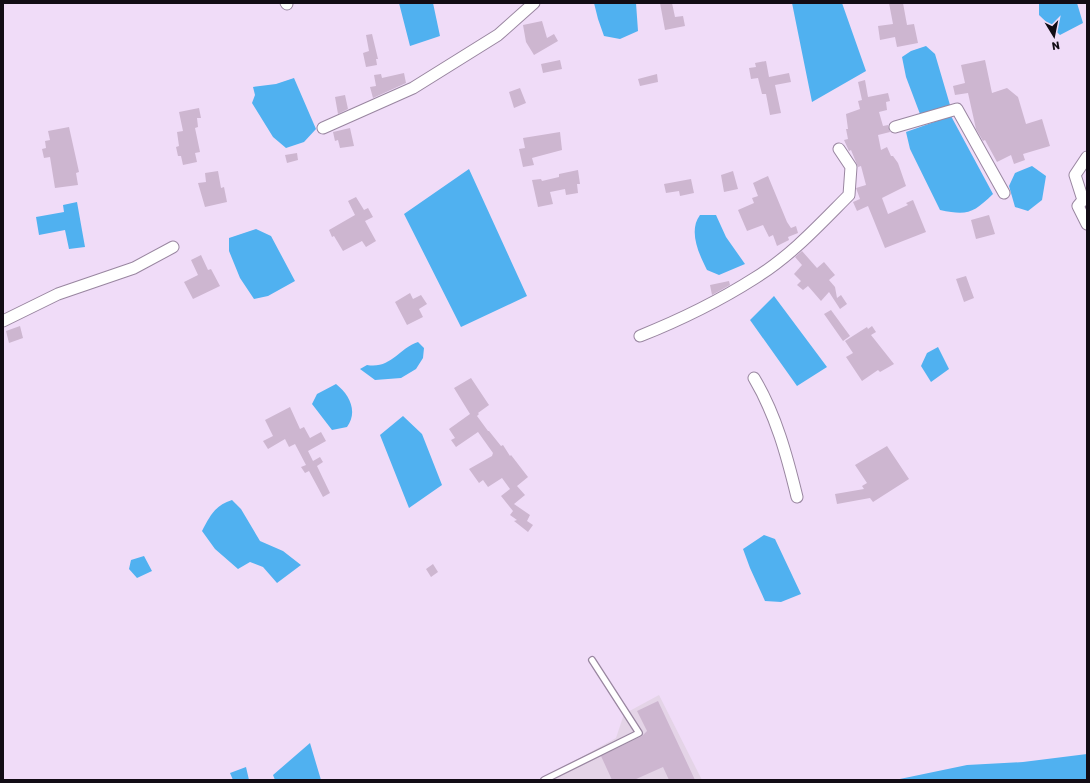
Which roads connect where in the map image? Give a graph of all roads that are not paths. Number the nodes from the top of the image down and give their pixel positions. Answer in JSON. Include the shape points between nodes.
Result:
{"nodes":[{"id":1,"x":534,"y":3,"type":"edge"},
{"id":2,"x":895,"y":127,"type":"dead end"},
{"id":3,"x":323,"y":128,"type":"dead end"},
{"id":4,"x":839,"y":149,"type":"dead end"},
{"id":5,"x":1087,"y":157,"type":"edge"},
{"id":6,"x":1004,"y":193,"type":"dead end"},
{"id":7,"x":1087,"y":224,"type":"edge"},
{"id":8,"x":173,"y":246,"type":"dead end"},
{"id":9,"x":3,"y":321,"type":"edge"},
{"id":10,"x":640,"y":336,"type":"dead end"},
{"id":11,"x":754,"y":378,"type":"dead end"},
{"id":12,"x":797,"y":497,"type":"dead end"},
{"id":13,"x":592,"y":660,"type":"dead end"},
{"id":14,"x":544,"y":780,"type":"edge"}],
"edges":[{"from":1,"to":3,"type":"street","via":[[498,35],[413,88]]},
{"from":2,"to":6,"type":"street","via":[[957,109]]},
{"from":4,"to":10,"type":"street","via":[[851,167],[849,195],[801,242],[756,278],[682,319]]},
{"from":5,"to":7,"type":"street","via":[[1075,175],[1083,200],[1078,206]]},
{"from":8,"to":9,"type":"street","via":[[134,268],[58,294]]},
{"from":11,"to":12,"type":"street","via":[[771,412],[786,453]]},
{"from":13,"to":14,"type":"lane","via":[[639,733]]}]}
